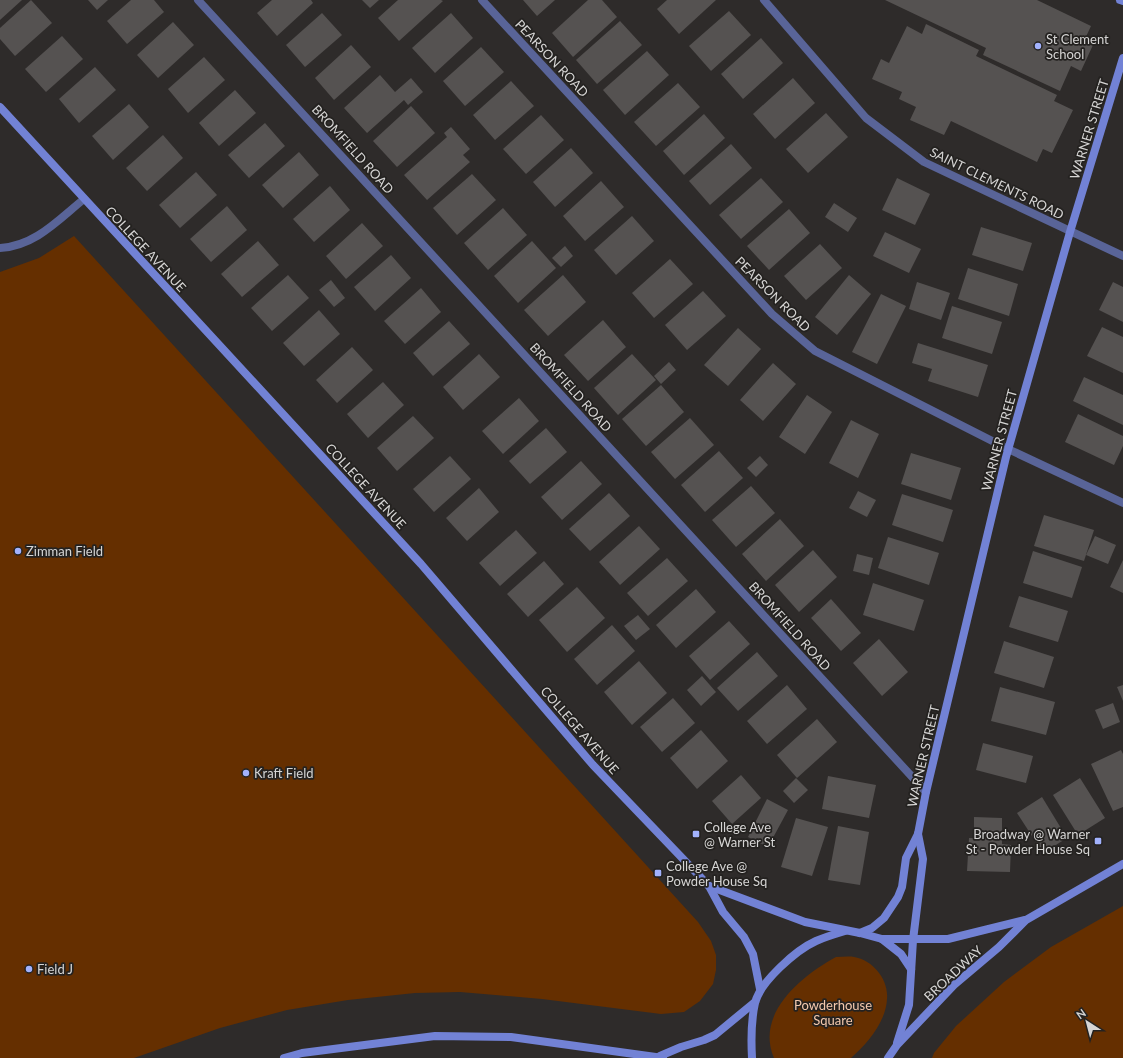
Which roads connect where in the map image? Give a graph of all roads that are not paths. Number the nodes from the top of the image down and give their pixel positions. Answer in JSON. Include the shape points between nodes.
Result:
{"nodes":[{"id":1,"x":198,"y":0,"type":"edge"},
{"id":2,"x":482,"y":0,"type":"edge"},
{"id":3,"x":764,"y":0,"type":"edge"},
{"id":4,"x":1120,"y":0,"type":"edge"},
{"id":5,"x":1123,"y":2,"type":"edge"},
{"id":6,"x":1123,"y":58,"type":"edge"},
{"id":7,"x":0,"y":107,"type":"edge"},
{"id":8,"x":84,"y":200,"type":"junction"},
{"id":9,"x":1070,"y":232,"type":"junction"},
{"id":10,"x":0,"y":248,"type":"edge"},
{"id":11,"x":1123,"y":256,"type":"edge"},
{"id":12,"x":1008,"y":449,"type":"junction"},
{"id":13,"x":1123,"y":503,"type":"edge"},
{"id":14,"x":926,"y":792,"type":"junction"},
{"id":15,"x":918,"y":834,"type":"junction"},
{"id":16,"x":1123,"y":864,"type":"edge"},
{"id":17,"x":709,"y":886,"type":"junction"},
{"id":18,"x":1026,"y":920,"type":"junction"},
{"id":19,"x":846,"y":931,"type":"junction"},
{"id":20,"x":860,"y":932,"type":"junction"},
{"id":21,"x":882,"y":939,"type":"junction"},
{"id":22,"x":913,"y":940,"type":"junction"},
{"id":23,"x":911,"y":969,"type":"junction"},
{"id":24,"x":760,"y":989,"type":"junction"},
{"id":25,"x":755,"y":1002,"type":"junction"},
{"id":26,"x":897,"y":1045,"type":"junction"},
{"id":27,"x":661,"y":1057,"type":"edge"},
{"id":28,"x":284,"y":1058,"type":"edge"},
{"id":29,"x":752,"y":1058,"type":"edge"},
{"id":30,"x":888,"y":1058,"type":"edge"}],
"edges":[{"from":1,"to":14,"type":"street","name":"BROMFIELD ROAD"},
{"from":2,"to":12,"type":"street","name":"PEARSON ROAD","via":[[772,314],[815,351]]},
{"from":3,"to":9,"type":"street","name":"SAINT CLEMENTS ROAD","via":[[866,118],[924,162]]},
{"from":4,"to":5,"type":"main road"},
{"from":6,"to":9,"type":"main road","name":"WARNER STREET"},
{"from":7,"to":8,"type":"main road","name":"COLLEGE AVENUE"},
{"from":8,"to":10,"type":"street","via":[[37,238]]},
{"from":8,"to":17,"type":"main road","name":"COLLEGE AVENUE","via":[[421,564],[594,766]]},
{"from":9,"to":11,"type":"street","name":"SAINT CLEMENTS ROAD"},
{"from":9,"to":12,"type":"main road","name":"WARNER STREET"},
{"from":12,"to":13,"type":"street","name":"PEARSON ROAD"},
{"from":12,"to":14,"type":"main road","name":"WARNER STREET"},
{"from":14,"to":15,"type":"main road","name":"WARNER STREET"},
{"from":15,"to":20,"type":"main road","name":"WARNER STREET","via":[[906,858],[898,898],[884,918],[872,928]]},
{"from":15,"to":22,"type":"main road","name":"WARNER STREET","via":[[923,859]]},
{"from":16,"to":18,"type":"main road","name":"BROADWAY"},
{"from":17,"to":19,"type":"main road","name":"COLLEGE AVENUE","via":[[805,922]]},
{"from":17,"to":24,"type":"main road","name":"COLLEGE AVENUE","via":[[723,912],[744,937],[753,954]]},
{"from":18,"to":22,"type":"main road","name":"BROADWAY","via":[[948,939]]},
{"from":18,"to":26,"type":"main road","name":"BROADWAY","via":[[954,985]]},
{"from":19,"to":20,"type":"main road"},
{"from":19,"to":24,"type":"main road","via":[[815,941],[784,963]]},
{"from":20,"to":21,"type":"main road"},
{"from":21,"to":22,"type":"main road","name":"BROADWAY"},
{"from":21,"to":23,"type":"main road","via":[[900,954]]},
{"from":22,"to":23,"type":"main road","name":"WARNER STREET"},
{"from":23,"to":26,"type":"main road","name":"WARNER STREET","via":[[909,1005]]},
{"from":24,"to":25,"type":"main road"},
{"from":25,"to":27,"type":"main road","via":[[715,1035],[681,1046]]},
{"from":25,"to":29,"type":"main road","via":[[751,1035]]},
{"from":26,"to":30,"type":"main road"},
{"from":27,"to":28,"type":"main road","via":[[511,1037],[435,1036],[302,1053]]}]}
